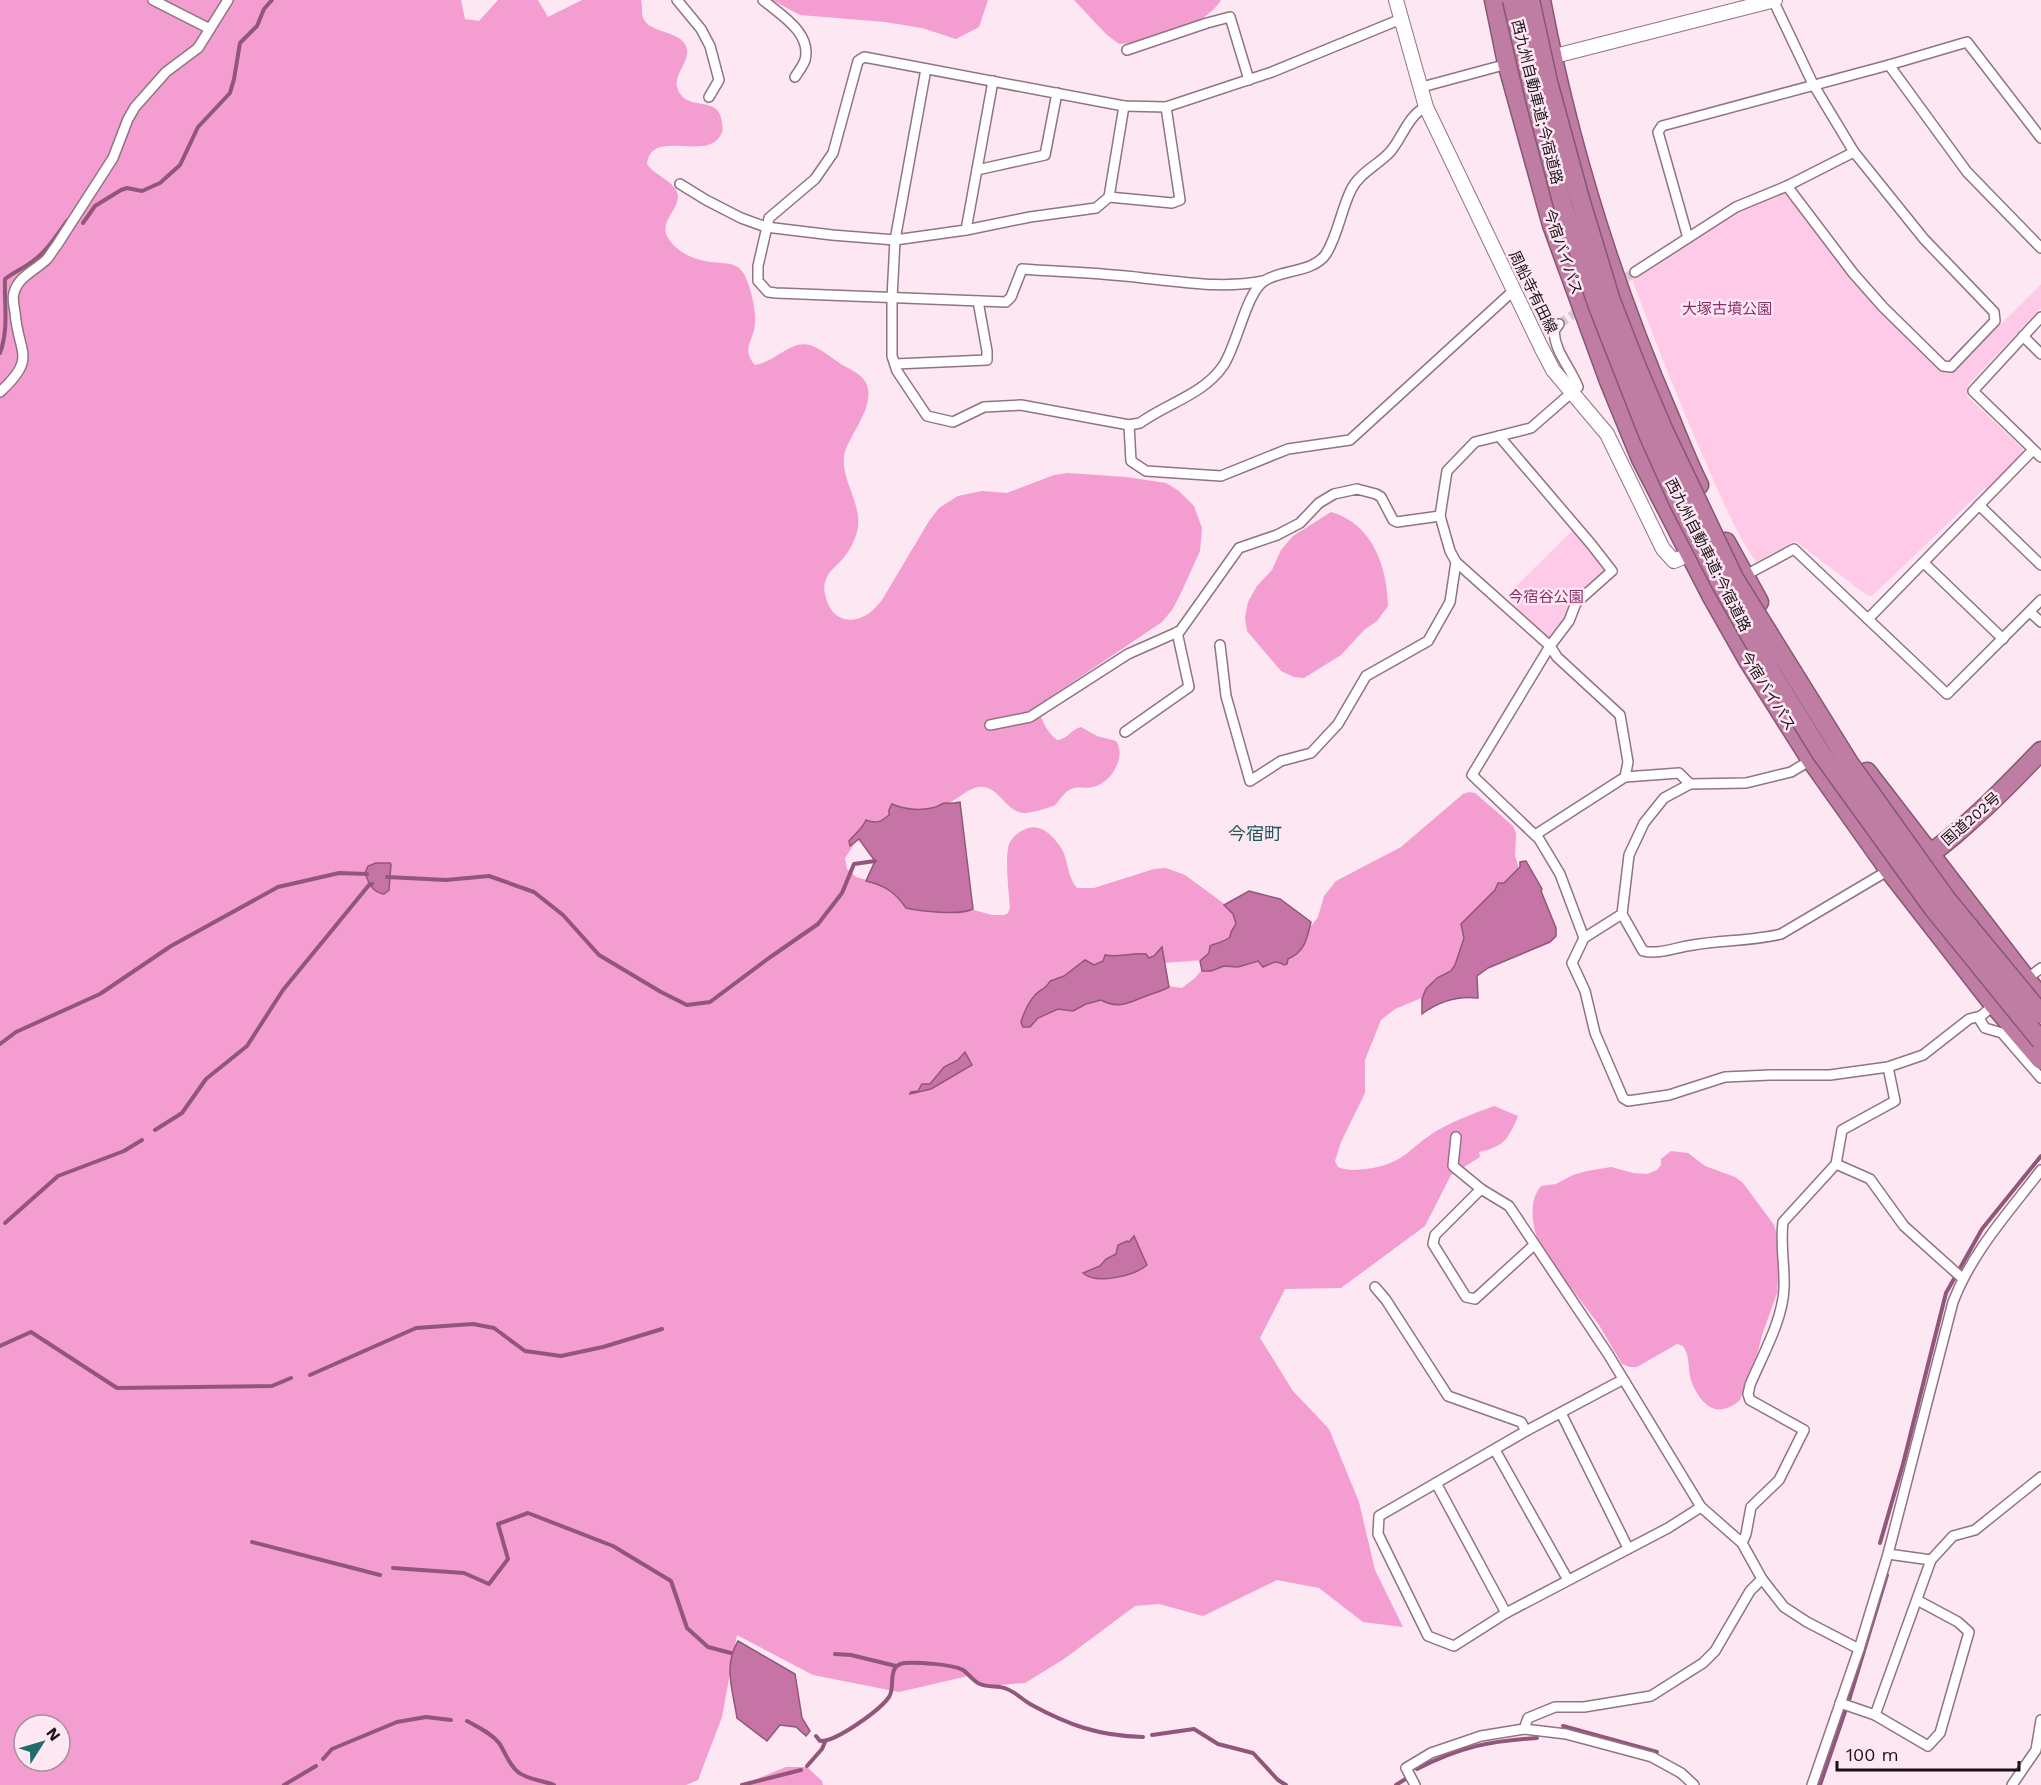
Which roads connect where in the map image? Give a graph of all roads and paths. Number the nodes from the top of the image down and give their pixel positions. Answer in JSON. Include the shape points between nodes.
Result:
{"nodes":[{"id":1,"x":153,"y":0,"type":"edge"},
{"id":2,"x":228,"y":0,"type":"edge"},
{"id":3,"x":677,"y":0,"type":"edge"},
{"id":4,"x":763,"y":0,"type":"edge"},
{"id":5,"x":1396,"y":0,"type":"edge"},
{"id":6,"x":1494,"y":0,"type":"edge"},
{"id":7,"x":1512,"y":0,"type":"edge"},
{"id":8,"x":1530,"y":0,"type":"edge"},
{"id":9,"x":1541,"y":0,"type":"edge"},
{"id":10,"x":1774,"y":0,"type":"edge"},
{"id":11,"x":1401,"y":18,"type":"junction"},
{"id":12,"x":210,"y":29,"type":"junction"},
{"id":13,"x":1127,"y":50,"type":"dead end"},
{"id":14,"x":1551,"y":57,"type":"junction"},
{"id":15,"x":1507,"y":63,"type":"junction"},
{"id":16,"x":1889,"y":66,"type":"junction"},
{"id":17,"x":926,"y":69,"type":"junction"},
{"id":18,"x":795,"y":77,"type":"dead end"},
{"id":19,"x":1249,"y":80,"type":"junction"},
{"id":20,"x":993,"y":81,"type":"junction"},
{"id":21,"x":1813,"y":84,"type":"junction"},
{"id":22,"x":1422,"y":87,"type":"junction"},
{"id":23,"x":1058,"y":93,"type":"junction"},
{"id":24,"x":709,"y":97,"type":"dead end"},
{"id":25,"x":1124,"y":106,"type":"junction"},
{"id":26,"x":1426,"y":106,"type":"junction"},
{"id":27,"x":1166,"y":108,"type":"junction"},
{"id":28,"x":2041,"y":138,"type":"edge"},
{"id":29,"x":1854,"y":152,"type":"junction"},
{"id":30,"x":977,"y":170,"type":"junction"},
{"id":31,"x":680,"y":184,"type":"dead end"},
{"id":32,"x":1787,"y":186,"type":"junction"},
{"id":33,"x":1109,"y":197,"type":"junction"},
{"id":34,"x":766,"y":226,"type":"junction"},
{"id":35,"x":966,"y":230,"type":"junction"},
{"id":36,"x":1688,"y":238,"type":"junction"},
{"id":37,"x":896,"y":240,"type":"junction"},
{"id":38,"x":2041,"y":248,"type":"edge"},
{"id":39,"x":1635,"y":272,"type":"tunnel mouth"},
{"id":40,"x":1264,"y":281,"type":"junction"},
{"id":41,"x":1513,"y":291,"type":"junction"},
{"id":42,"x":892,"y":298,"type":"junction"},
{"id":43,"x":978,"y":301,"type":"junction"},
{"id":44,"x":2041,"y":317,"type":"edge"},
{"id":45,"x":1559,"y":324,"type":"dead end"},
{"id":46,"x":2023,"y":336,"type":"junction"},
{"id":47,"x":2041,"y":354,"type":"edge"},
{"id":48,"x":895,"y":364,"type":"junction"},
{"id":49,"x":0,"y":392,"type":"edge"},
{"id":50,"x":1571,"y":393,"type":"junction"},
{"id":51,"x":1129,"y":425,"type":"junction"},
{"id":52,"x":1498,"y":436,"type":"junction"},
{"id":53,"x":2033,"y":450,"type":"junction"},
{"id":54,"x":2041,"y":458,"type":"edge"},
{"id":55,"x":1979,"y":505,"type":"junction"},
{"id":56,"x":1440,"y":516,"type":"junction"},
{"id":57,"x":1690,"y":554,"type":"junction"},
{"id":58,"x":1456,"y":562,"type":"junction"},
{"id":59,"x":1924,"y":563,"type":"junction"},
{"id":60,"x":2041,"y":565,"type":"edge"},
{"id":61,"x":1744,"y":576,"type":"junction"},
{"id":62,"x":2041,"y":600,"type":"edge"},
{"id":63,"x":2030,"y":612,"type":"junction"},
{"id":64,"x":1868,"y":619,"type":"junction"},
{"id":65,"x":2041,"y":622,"type":"edge"},
{"id":66,"x":1177,"y":632,"type":"junction"},
{"id":67,"x":2002,"y":639,"type":"junction"},
{"id":68,"x":1220,"y":645,"type":"dead end"},
{"id":69,"x":1550,"y":646,"type":"junction"},
{"id":70,"x":990,"y":725,"type":"dead end"},
{"id":71,"x":1125,"y":732,"type":"dead end"},
{"id":72,"x":2041,"y":751,"type":"edge"},
{"id":73,"x":1811,"y":760,"type":"junction"},
{"id":74,"x":1624,"y":777,"type":"junction"},
{"id":75,"x":1690,"y":784,"type":"junction"},
{"id":76,"x":1535,"y":835,"type":"junction"},
{"id":77,"x":1930,"y":855,"type":"junction"},
{"id":78,"x":1889,"y":870,"type":"junction"},
{"id":79,"x":1622,"y":914,"type":"junction"},
{"id":80,"x":1584,"y":938,"type":"junction"},
{"id":81,"x":2036,"y":974,"type":"edge"},
{"id":82,"x":2041,"y":998,"type":"edge"},
{"id":83,"x":1988,"y":1010,"type":"junction"},
{"id":84,"x":2041,"y":1014,"type":"edge"},
{"id":85,"x":2041,"y":1041,"type":"edge"},
{"id":86,"x":2041,"y":1060,"type":"edge"},
{"id":87,"x":1888,"y":1067,"type":"junction"},
{"id":88,"x":2041,"y":1078,"type":"edge"},
{"id":89,"x":1456,"y":1137,"type":"dead end"},
{"id":90,"x":1836,"y":1164,"type":"junction"},
{"id":91,"x":2041,"y":1170,"type":"edge"},
{"id":92,"x":1481,"y":1189,"type":"junction"},
{"id":93,"x":1534,"y":1245,"type":"junction"},
{"id":94,"x":1962,"y":1278,"type":"junction"},
{"id":95,"x":1374,"y":1287,"type":"dead end"},
{"id":96,"x":1622,"y":1380,"type":"junction"},
{"id":97,"x":1561,"y":1413,"type":"junction"},
{"id":98,"x":1526,"y":1431,"type":"junction"},
{"id":99,"x":1495,"y":1450,"type":"junction"},
{"id":100,"x":2041,"y":1477,"type":"edge"},
{"id":101,"x":1436,"y":1483,"type":"junction"},
{"id":102,"x":1701,"y":1507,"type":"junction"},
{"id":103,"x":1742,"y":1543,"type":"junction"},
{"id":104,"x":1628,"y":1548,"type":"junction"},
{"id":105,"x":1888,"y":1554,"type":"junction"},
{"id":106,"x":1931,"y":1560,"type":"junction"},
{"id":107,"x":1762,"y":1579,"type":"junction"},
{"id":108,"x":1568,"y":1580,"type":"junction"},
{"id":109,"x":1917,"y":1600,"type":"junction"},
{"id":110,"x":1506,"y":1613,"type":"junction"},
{"id":111,"x":1859,"y":1649,"type":"junction"},
{"id":112,"x":1840,"y":1702,"type":"junction"},
{"id":113,"x":1875,"y":1715,"type":"junction"},
{"id":114,"x":2041,"y":1720,"type":"edge"},
{"id":115,"x":1524,"y":1728,"type":"junction"},
{"id":116,"x":1415,"y":1785,"type":"edge"},
{"id":117,"x":1694,"y":1785,"type":"edge"},
{"id":118,"x":1812,"y":1785,"type":"edge"},
{"id":119,"x":2012,"y":1785,"type":"edge"}],
"edges":[{"from":1,"to":12,"type":"street"},
{"from":2,"to":12,"type":"street"},
{"from":3,"to":24,"type":"street","via":[[701,28],[710,46],[719,80]]},
{"from":4,"to":18,"type":"street","via":[[801,33],[806,46],[805,61]]},
{"from":5,"to":11,"type":"main road","name":"周船寺有田線"},
{"from":6,"to":15,"type":"highway","name":"今宿バイパス"},
{"from":7,"to":85,"type":"highway","name":"西九州自動車道;今宿道路","bridge":true,"via":[[1564,209],[1648,434],[1679,502],[1721,584],[1821,753],[1933,908]]},
{"from":8,"to":84,"type":"highway","name":"西九州自動車道;今宿道路","bridge":true,"via":[[1548,82],[1611,301],[1663,429],[1734,578],[1849,763],[1947,900]]},
{"from":9,"to":14,"type":"highway"},
{"from":10,"to":14,"type":"main road"},
{"from":10,"to":21,"type":"street"},
{"from":11,"to":19,"type":"street"},
{"from":11,"to":22,"type":"main road","name":"周船寺有田線"},
{"from":12,"to":49,"type":"street","via":[[198,48],[166,72],[135,107],[113,158],[57,245],[47,259],[20,281],[13,295],[23,363],[15,378]]},
{"from":13,"to":19,"type":"street","via":[[1230,17]]},
{"from":14,"to":15,"type":"street"},
{"from":14,"to":61,"type":"highway","via":[[1608,257],[1646,363]]},
{"from":15,"to":22,"type":"street"},
{"from":15,"to":57,"type":"highway","name":"今宿バイパス","via":[[1552,225],[1609,381],[1641,459]]},
{"from":16,"to":21,"type":"street"},
{"from":16,"to":28,"type":"street","via":[[1967,42]]},
{"from":16,"to":38,"type":"street","via":[[1968,172]]},
{"from":17,"to":20,"type":"street"},
{"from":17,"to":34,"type":"street","via":[[864,57],[858,61],[833,153],[815,179],[769,218]]},
{"from":17,"to":37,"type":"street"},
{"from":19,"to":27,"type":"street"},
{"from":20,"to":23,"type":"street"},
{"from":20,"to":30,"type":"street"},
{"from":21,"to":29,"type":"street"},
{"from":21,"to":36,"type":"street","via":[[1662,126],[1658,132]]},
{"from":22,"to":26,"type":"main road","name":"周船寺有田線"},
{"from":23,"to":25,"type":"street"},
{"from":23,"to":30,"type":"street","via":[[1045,155]]},
{"from":25,"to":27,"type":"street"},
{"from":25,"to":33,"type":"street"},
{"from":26,"to":40,"type":"street","via":[[1416,111],[1389,152],[1352,187],[1325,255],[1315,263]]},
{"from":26,"to":41,"type":"main road","name":"周船寺有田線"},
{"from":27,"to":33,"type":"street","via":[[1180,200],[1172,203]]},
{"from":29,"to":32,"type":"street"},
{"from":29,"to":32,"type":"street","via":[[1924,239],[1994,312],[1995,321],[1951,367],[1943,366],[1883,307]]},
{"from":30,"to":35,"type":"street"},
{"from":31,"to":34,"type":"street","via":[[732,213]]},
{"from":32,"to":36,"type":"street","via":[[1736,207]]},
{"from":33,"to":35,"type":"street","via":[[1096,208]]},
{"from":34,"to":37,"type":"street"},
{"from":34,"to":42,"type":"street","via":[[758,281],[768,292]]},
{"from":35,"to":37,"type":"street"},
{"from":36,"to":39,"type":"street"},
{"from":37,"to":42,"type":"street"},
{"from":40,"to":43,"type":"street","via":[[1238,286],[1188,284],[1022,269],[1006,302]]},
{"from":40,"to":51,"type":"street","via":[[1252,297],[1232,349],[1211,380],[1140,423]]},
{"from":41,"to":50,"type":"main road","name":"周船寺有田線","via":[[1553,370]]},
{"from":41,"to":51,"type":"street","via":[[1350,440],[1288,449],[1221,476],[1146,471],[1131,461]]},
{"from":42,"to":43,"type":"street"},
{"from":42,"to":48,"type":"street"},
{"from":43,"to":48,"type":"street","via":[[987,360]]},
{"from":44,"to":46,"type":"street"},
{"from":45,"to":50,"type":"street","via":[[1554,331],[1555,345],[1578,387]]},
{"from":46,"to":47,"type":"street"},
{"from":46,"to":53,"type":"street","via":[[1973,391]]},
{"from":48,"to":51,"type":"street","via":[[927,416],[953,422],[984,407],[1021,405]]},
{"from":50,"to":52,"type":"street","via":[[1531,428]]},
{"from":50,"to":57,"type":"main road","name":"周船寺有田線","via":[[1607,434],[1663,549],[1674,561]]},
{"from":52,"to":56,"type":"street","via":[[1475,442],[1447,471]]},
{"from":52,"to":69,"type":"street","via":[[1612,571],[1576,603],[1569,621]]},
{"from":53,"to":54,"type":"street"},
{"from":53,"to":55,"type":"street"},
{"from":55,"to":59,"type":"street"},
{"from":55,"to":60,"type":"street"},
{"from":56,"to":58,"type":"street"},
{"from":56,"to":66,"type":"street","via":[[1397,522],[1376,494],[1357,489],[1334,494],[1300,523],[1239,548]]},
{"from":57,"to":73,"type":"highway","name":"今宿バイパス","via":[[1749,662]]},
{"from":58,"to":68,"type":"street","via":[[1450,602],[1428,641],[1366,676],[1338,724],[1311,753],[1281,761],[1250,781],[1226,696]]},
{"from":58,"to":69,"type":"street"},
{"from":59,"to":64,"type":"street"},
{"from":59,"to":67,"type":"street"},
{"from":61,"to":64,"type":"street","via":[[1794,549]]},
{"from":61,"to":77,"type":"highway","via":[[1828,718]]},
{"from":62,"to":63,"type":"street"},
{"from":63,"to":65,"type":"street"},
{"from":63,"to":67,"type":"street"},
{"from":64,"to":67,"type":"street","via":[[1947,694]]},
{"from":66,"to":70,"type":"street","via":[[1128,654],[1030,717]]},
{"from":66,"to":71,"type":"street","via":[[1189,687]]},
{"from":69,"to":74,"type":"street","via":[[1620,715],[1628,762]]},
{"from":69,"to":76,"type":"street","via":[[1472,775]]},
{"from":72,"to":77,"type":"highway","name":"国道202号","via":[[2000,794]]},
{"from":73,"to":75,"type":"street","via":[[1791,772],[1746,783]]},
{"from":73,"to":78,"type":"highway","name":"今宿バイパス"},
{"from":74,"to":75,"type":"street","via":[[1678,773]]},
{"from":74,"to":76,"type":"street"},
{"from":75,"to":79,"type":"street","via":[[1664,798],[1644,823],[1629,855]]},
{"from":76,"to":80,"type":"street","via":[[1560,874]]},
{"from":77,"to":78,"type":"highway","name":"国道202号"},
{"from":77,"to":81,"type":"highway"},
{"from":78,"to":79,"type":"street","via":[[1781,934],[1763,939],[1738,939],[1650,953],[1643,951]]},
{"from":78,"to":83,"type":"highway","name":"今宿バイパス"},
{"from":79,"to":80,"type":"street"},
{"from":80,"to":87,"type":"street","via":[[1572,963],[1585,991],[1595,1033],[1623,1098],[1628,1101],[1669,1095],[1725,1077],[1830,1075]]},
{"from":81,"to":82,"type":"highway"},
{"from":81,"to":83,"type":"street"},
{"from":83,"to":86,"type":"highway","name":"今宿バイパス"},
{"from":83,"to":87,"type":"street","via":[[1969,1019],[1923,1055]]},
{"from":83,"to":88,"type":"street","via":[[1980,1020],[1985,1028],[2002,1034]]},
{"from":87,"to":90,"type":"street","via":[[1895,1101],[1842,1130]]},
{"from":89,"to":92,"type":"street","via":[[1453,1166]]},
{"from":90,"to":94,"type":"street","via":[[1870,1179],[1904,1226]]},
{"from":90,"to":103,"type":"street","via":[[1783,1222],[1781,1308],[1748,1394],[1750,1400],[1804,1430],[1779,1480],[1751,1507]]},
{"from":91,"to":94,"type":"street"},
{"from":92,"to":93,"type":"street","via":[[1509,1206]]},
{"from":92,"to":93,"type":"street","via":[[1435,1235],[1433,1244],[1466,1297],[1475,1299]]},
{"from":93,"to":96,"type":"street"},
{"from":94,"to":105,"type":"street"},
{"from":95,"to":98,"type":"street","via":[[1448,1396],[1521,1422]]},
{"from":96,"to":97,"type":"street"},
{"from":96,"to":102,"type":"street"},
{"from":97,"to":98,"type":"street"},
{"from":97,"to":104,"type":"street"},
{"from":98,"to":99,"type":"street"},
{"from":99,"to":101,"type":"street"},
{"from":99,"to":108,"type":"street"},
{"from":100,"to":106,"type":"street","via":[[1975,1530],[1953,1536]]},
{"from":101,"to":110,"type":"street"},
{"from":101,"to":110,"type":"street","via":[[1379,1516],[1378,1525],[1378,1534],[1428,1636],[1454,1646]]},
{"from":102,"to":103,"type":"street"},
{"from":102,"to":104,"type":"street"},
{"from":103,"to":107,"type":"street"},
{"from":104,"to":108,"type":"street"},
{"from":105,"to":106,"type":"street"},
{"from":105,"to":111,"type":"street"},
{"from":106,"to":109,"type":"street"},
{"from":107,"to":111,"type":"street","via":[[1784,1607]]},
{"from":107,"to":115,"type":"street","via":[[1750,1591],[1715,1651],[1651,1696],[1584,1707],[1555,1707],[1528,1718]]},
{"from":108,"to":110,"type":"street"},
{"from":109,"to":113,"type":"street"},
{"from":109,"to":113,"type":"street","via":[[1969,1632],[1940,1733],[1928,1746]]},
{"from":111,"to":112,"type":"street"},
{"from":112,"to":113,"type":"street"},
{"from":112,"to":118,"type":"street"},
{"from":114,"to":119,"type":"street","via":[[2036,1750]]},
{"from":115,"to":116,"type":"street","via":[[1481,1736],[1431,1753],[1406,1768]]},
{"from":115,"to":117,"type":"street","via":[[1566,1734],[1652,1757]]}]}
